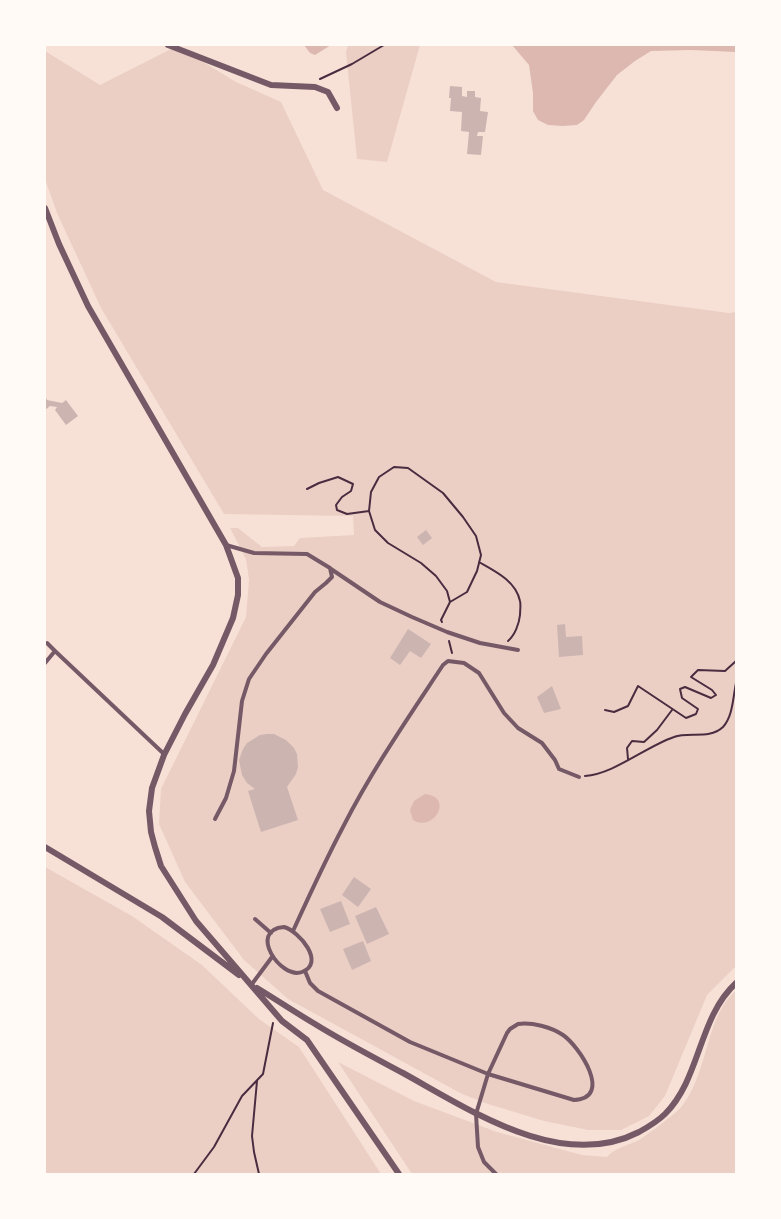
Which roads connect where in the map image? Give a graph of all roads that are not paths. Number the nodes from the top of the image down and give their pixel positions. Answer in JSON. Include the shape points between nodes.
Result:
{"nodes":[{"id":1,"x":168,"y":45,"type":"edge"},
{"id":2,"x":337,"y":108,"type":"dead end"},
{"id":3,"x":45,"y":208,"type":"edge"},
{"id":4,"x":226,"y":545,"type":"junction"},
{"id":5,"x":330,"y":568,"type":"junction"},
{"id":6,"x":47,"y":643,"type":"dead end"},
{"id":7,"x":518,"y":650,"type":"dead end"},
{"id":8,"x":55,"y":651,"type":"junction"},
{"id":9,"x":45,"y":663,"type":"edge"},
{"id":10,"x":164,"y":755,"type":"junction"},
{"id":11,"x":579,"y":777,"type":"road end"},
{"id":12,"x":215,"y":819,"type":"dead end"},
{"id":13,"x":45,"y":847,"type":"edge"},
{"id":14,"x":255,"y":919,"type":"dead end"},
{"id":15,"x":293,"y":931,"type":"junction"},
{"id":16,"x":271,"y":933,"type":"junction"},
{"id":17,"x":272,"y":957,"type":"junction"},
{"id":18,"x":305,"y":971,"type":"junction"},
{"id":19,"x":736,"y":983,"type":"edge"},
{"id":20,"x":252,"y":984,"type":"junction"},
{"id":21,"x":488,"y":1074,"type":"junction"},
{"id":22,"x":476,"y":1114,"type":"junction"},
{"id":23,"x":399,"y":1174,"type":"edge"},
{"id":24,"x":496,"y":1174,"type":"edge"}],
"edges":[{"from":1,"to":2,"type":"street","via":[[271,85],[315,87],[328,92]]},
{"from":3,"to":4,"type":"street","via":[[88,306]]},
{"from":4,"to":5,"type":"lane","via":[[254,553],[308,554]]},
{"from":4,"to":10,"type":"street","via":[[238,578],[233,618],[213,665]]},
{"from":5,"to":7,"type":"lane","via":[[380,602],[447,632]]},
{"from":5,"to":12,"type":"lane","via":[[332,577],[315,592],[249,679],[242,701],[234,771]]},
{"from":6,"to":8,"type":"lane"},
{"from":8,"to":9,"type":"lane"},
{"from":8,"to":10,"type":"lane"},
{"from":10,"to":20,"type":"street","via":[[152,788],[149,811],[161,866],[196,921]]},
{"from":11,"to":15,"type":"lane","via":[[559,769],[542,743],[518,728],[479,673],[464,663],[448,661],[389,748],[344,825]]},
{"from":13,"to":20,"type":"street","via":[[162,917]]},
{"from":14,"to":16,"type":"lane"},
{"from":15,"to":16,"type":"lane","via":[[279,927]]},
{"from":15,"to":18,"type":"lane","via":[[312,958]]},
{"from":16,"to":17,"type":"lane","via":[[267,945]]},
{"from":17,"to":18,"type":"lane","via":[[291,971]]},
{"from":17,"to":20,"type":"lane"},
{"from":18,"to":21,"type":"lane","via":[[318,991],[390,1032]]},
{"from":19,"to":22,"type":"street","via":[[711,1019],[680,1096],[647,1128],[627,1138],[588,1145],[547,1140]]},
{"from":20,"to":22,"type":"street"},
{"from":20,"to":23,"type":"street","via":[[282,1021],[307,1040]]},
{"from":21,"to":21,"type":"lane","via":[[510,1029],[526,1024],[549,1028],[566,1038],[582,1057],[592,1082],[589,1093],[574,1100]]},
{"from":21,"to":22,"type":"lane"},
{"from":22,"to":24,"type":"lane","via":[[478,1147],[484,1162]]}]}
